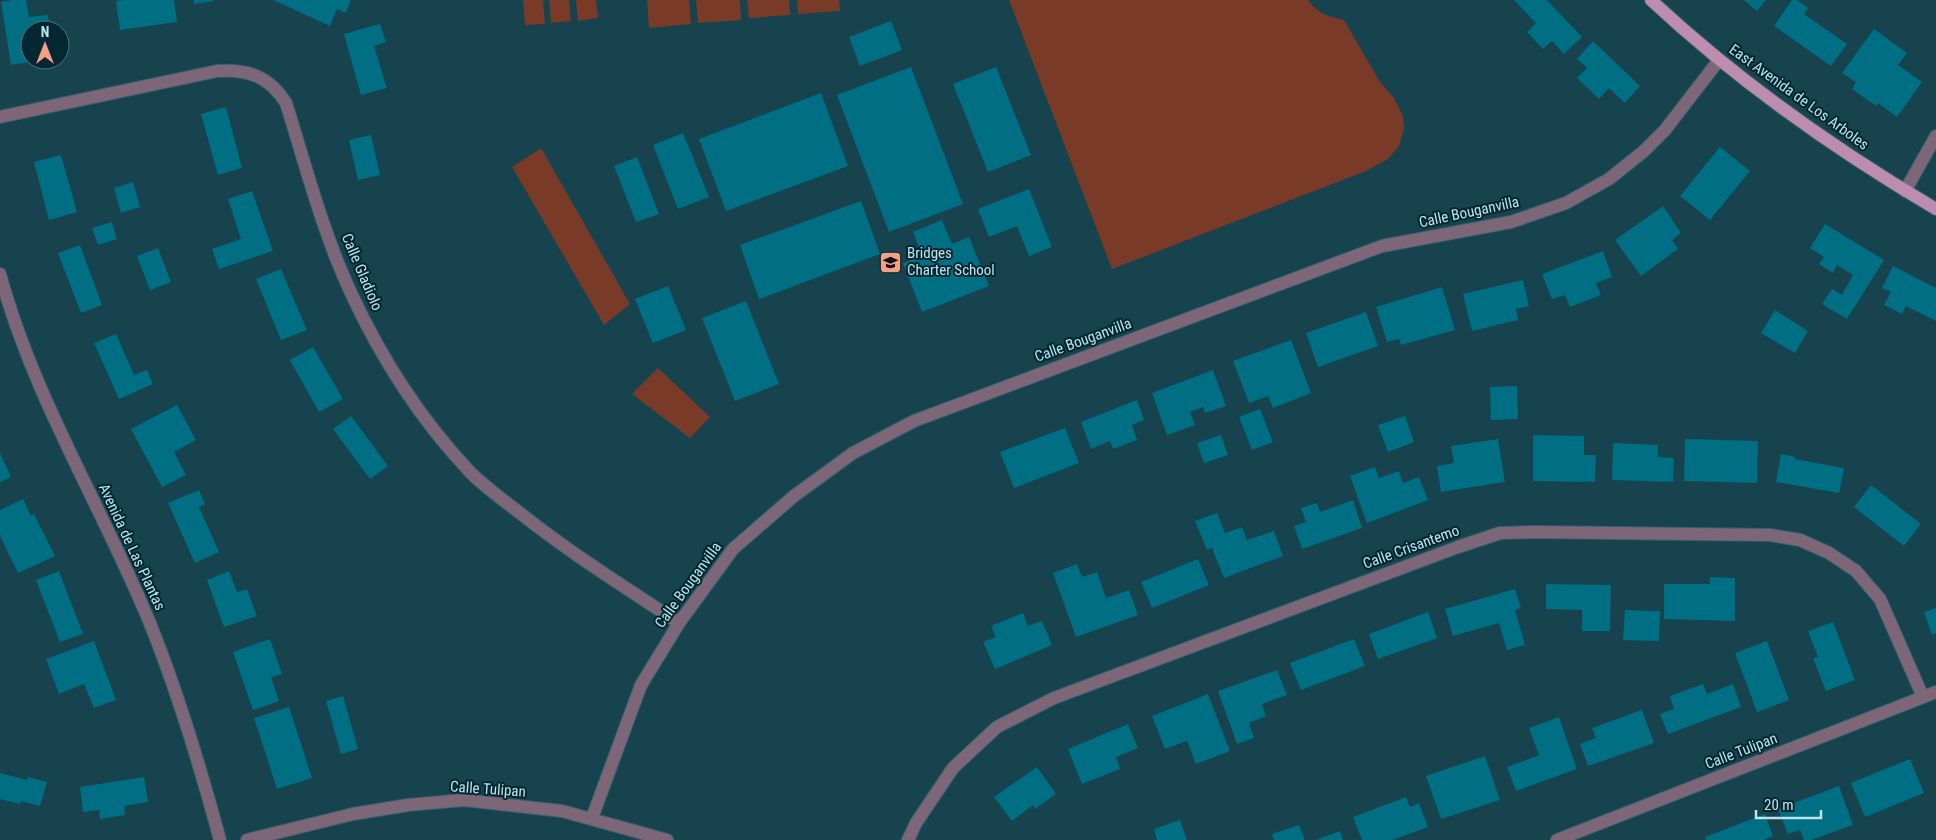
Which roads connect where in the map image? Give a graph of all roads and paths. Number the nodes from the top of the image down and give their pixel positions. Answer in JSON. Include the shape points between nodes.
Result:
{"nodes":[{"id":1,"x":1651,"y":0,"type":"edge"},
{"id":2,"x":1720,"y":60,"type":"junction"},
{"id":3,"x":0,"y":117,"type":"edge"},
{"id":4,"x":1936,"y":136,"type":"edge"},
{"id":5,"x":1905,"y":190,"type":"junction"},
{"id":6,"x":1936,"y":209,"type":"edge"},
{"id":7,"x":0,"y":274,"type":"edge"},
{"id":8,"x":679,"y":623,"type":"junction"},
{"id":9,"x":1936,"y":692,"type":"edge"},
{"id":10,"x":1923,"y":697,"type":"junction"},
{"id":11,"x":592,"y":818,"type":"junction"},
{"id":12,"x":220,"y":840,"type":"edge"},
{"id":13,"x":247,"y":840,"type":"edge"},
{"id":14,"x":667,"y":840,"type":"edge"},
{"id":15,"x":908,"y":840,"type":"edge"},
{"id":16,"x":1557,"y":840,"type":"edge"}],
"edges":[{"from":1,"to":2,"type":"main road","name":"East Avenida de Los Arboles"},
{"from":2,"to":5,"type":"main road","name":"East Avenida de Los Arboles","via":[[1811,130]]},
{"from":2,"to":8,"type":"street","name":"Calle Bouganvilla","via":[[1665,130],[1644,151],[1609,179],[1566,203],[1511,222],[1382,246],[914,421],[853,453],[794,496],[733,549]]},
{"from":3,"to":8,"type":"street","name":"Calle Gladiolo","via":[[217,72],[233,70],[265,80],[278,90],[286,103],[317,203],[351,294],[380,352],[431,426],[488,488],[558,543]]},
{"from":4,"to":5,"type":"street"},
{"from":5,"to":6,"type":"main road","name":"East Avenida de Los Arboles"},
{"from":7,"to":12,"type":"street","name":"Avenida de Las Plantas","via":[[49,410],[149,621],[193,743]]},
{"from":8,"to":11,"type":"street","name":"Calle Bouganvilla","via":[[641,685]]},
{"from":9,"to":10,"type":"street","name":"Calle Tulipan"},
{"from":10,"to":15,"type":"street","name":"Calle Crisantemo","via":[[1880,599],[1856,571],[1829,553],[1800,540],[1770,535],[1500,534],[1054,698],[997,726],[953,768]]},
{"from":10,"to":16,"type":"street","name":"Calle Tulipan"},
{"from":11,"to":13,"type":"street","name":"Calle Tulipan","via":[[562,811],[464,800],[353,814]]},
{"from":11,"to":14,"type":"street","name":"Calle Tulipan"}]}
